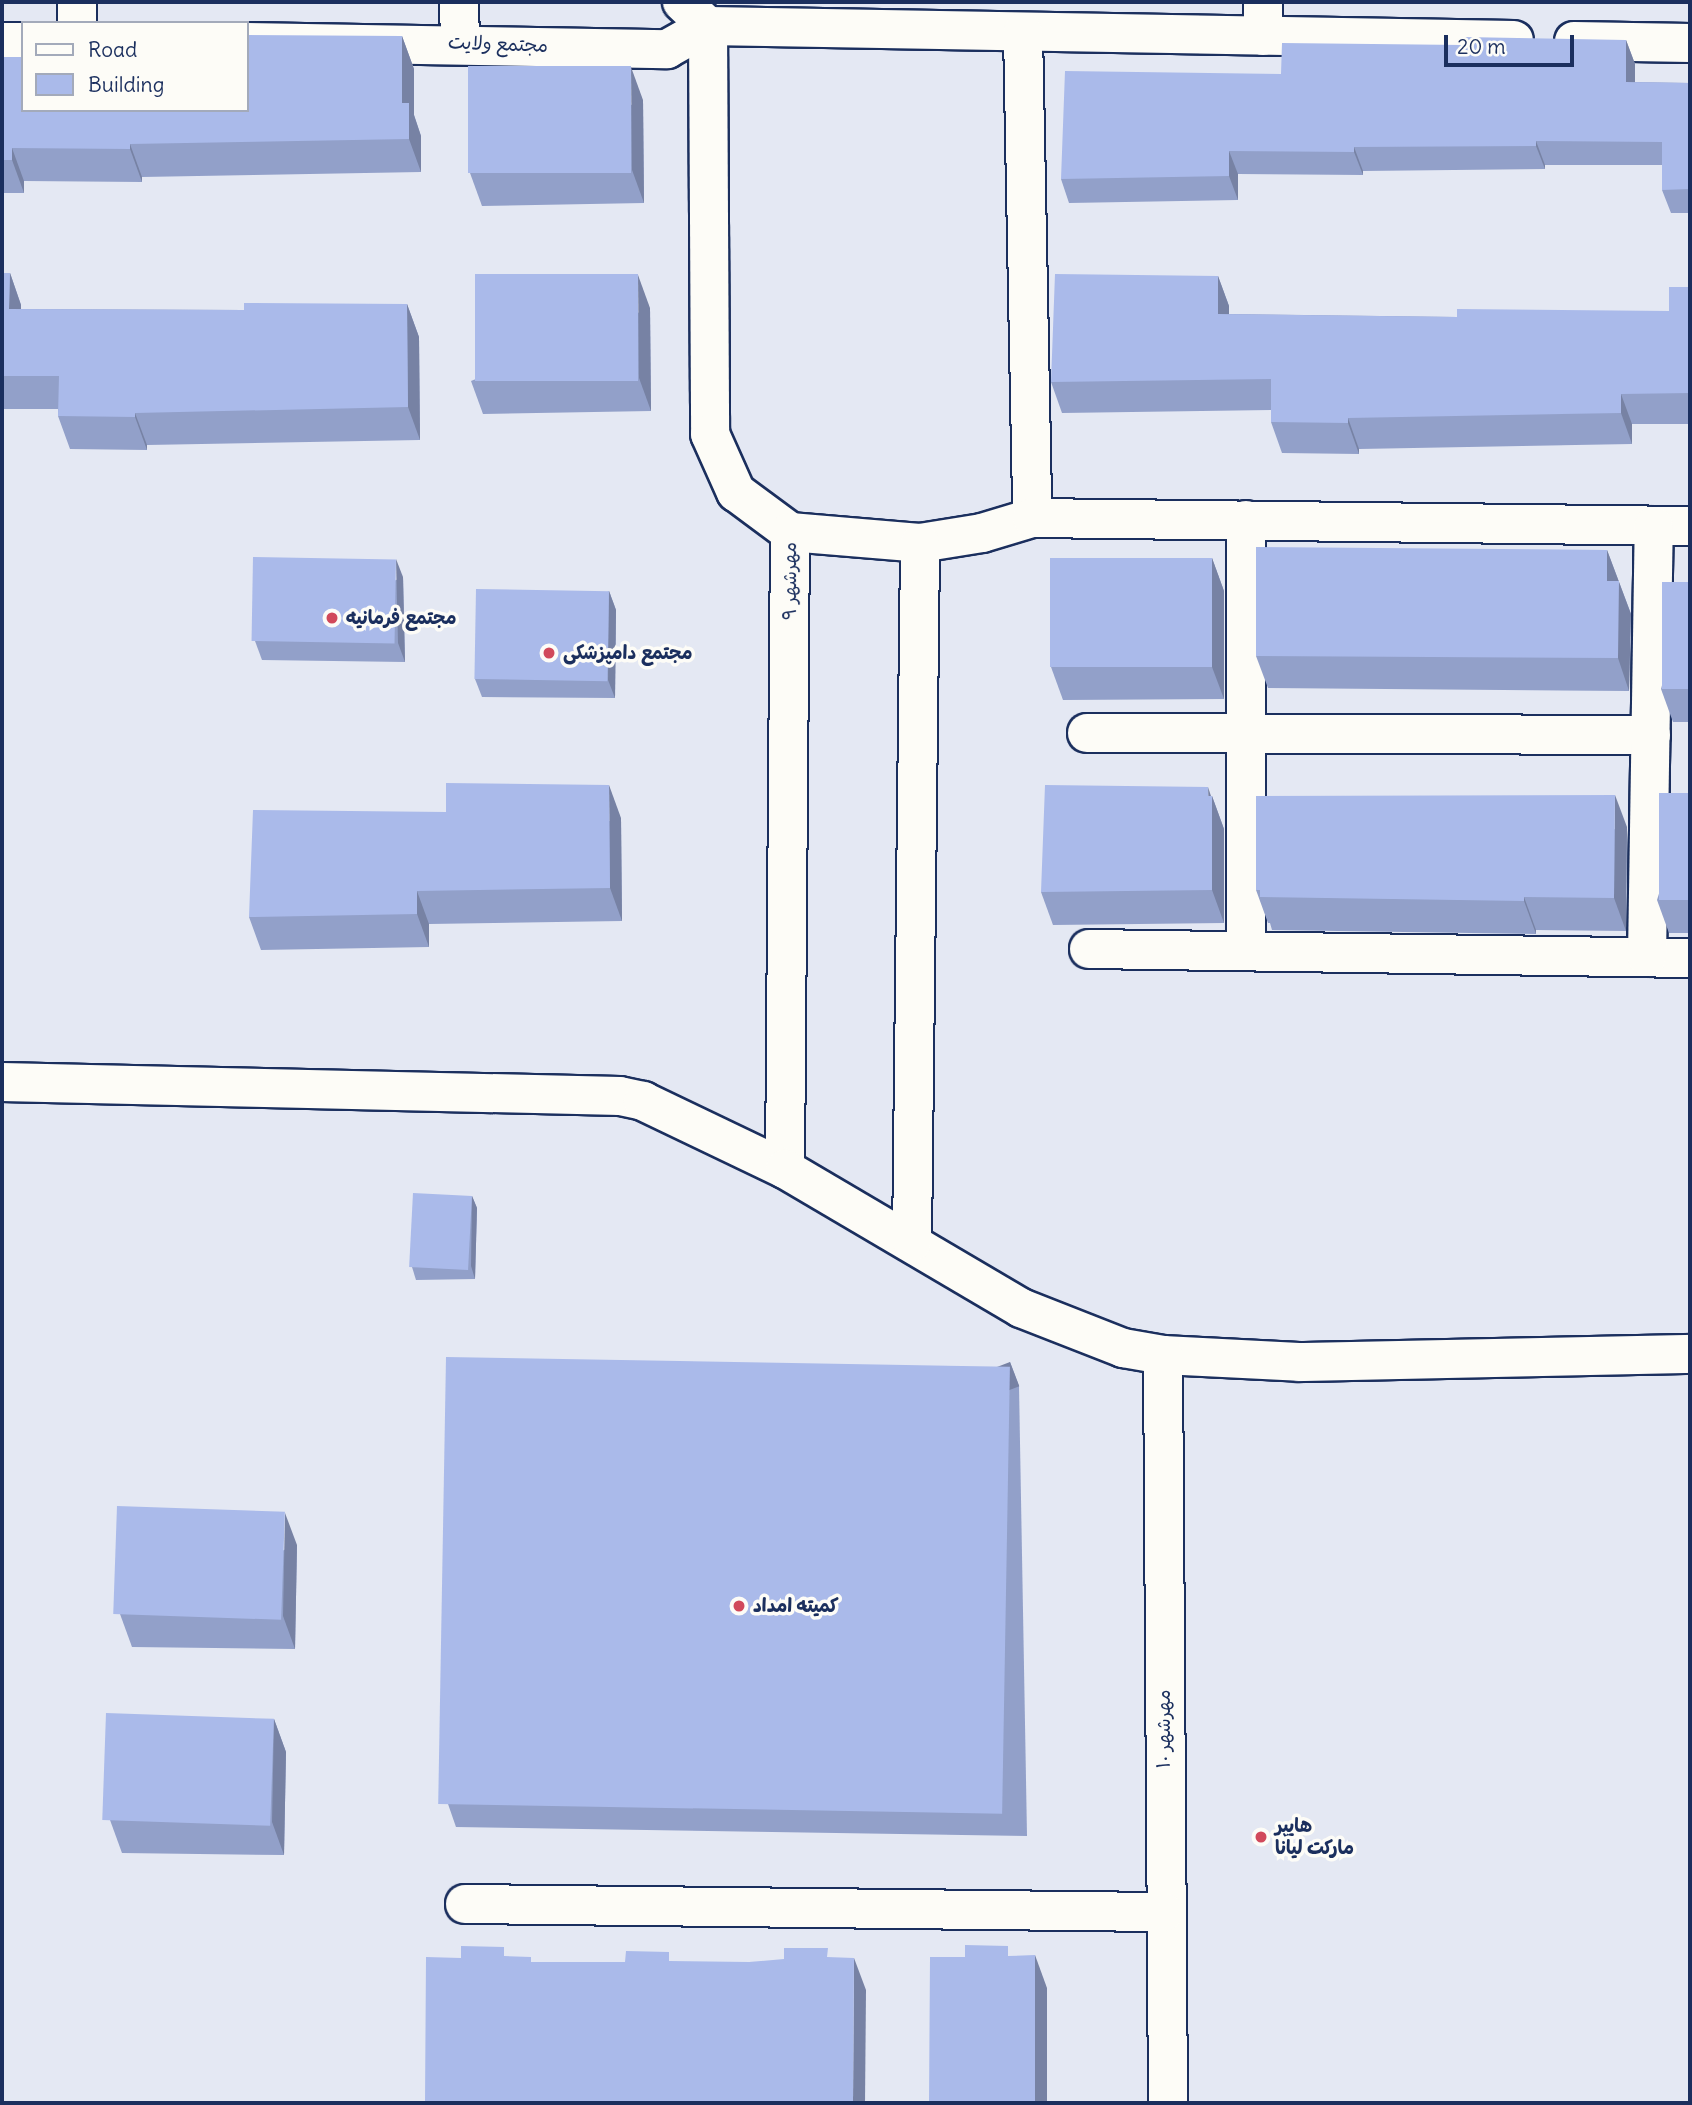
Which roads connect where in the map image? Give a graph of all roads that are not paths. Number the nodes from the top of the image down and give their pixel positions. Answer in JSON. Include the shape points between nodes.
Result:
{"nodes":[{"id":1,"x":77,"y":2,"type":"edge"},
{"id":2,"x":459,"y":2,"type":"edge"},
{"id":3,"x":695,"y":14,"type":"edge"},
{"id":4,"x":854,"y":15,"type":"edge"},
{"id":5,"x":1263,"y":19,"type":"edge"},
{"id":6,"x":77,"y":21,"type":"edge"},
{"id":7,"x":1023,"y":32,"type":"junction"},
{"id":8,"x":2,"y":42,"type":"edge"},
{"id":9,"x":21,"y":42,"type":"edge"},
{"id":10,"x":248,"y":42,"type":"edge"},
{"id":11,"x":460,"y":43,"type":"junction"},
{"id":12,"x":1690,"y":43,"type":"edge"},
{"id":13,"x":1032,"y":518,"type":"junction"},
{"id":14,"x":1246,"y":520,"type":"junction"},
{"id":15,"x":1672,"y":526,"type":"edge"},
{"id":16,"x":790,"y":532,"type":"junction"},
{"id":17,"x":920,"y":543,"type":"junction"},
{"id":18,"x":1087,"y":733,"type":"dead end"},
{"id":19,"x":1246,"y":736,"type":"junction"},
{"id":20,"x":1651,"y":736,"type":"junction"},
{"id":21,"x":1089,"y":949,"type":"dead end"},
{"id":22,"x":1247,"y":950,"type":"junction"},
{"id":23,"x":1647,"y":957,"type":"junction"},
{"id":24,"x":1690,"y":958,"type":"edge"},
{"id":25,"x":2,"y":1082,"type":"edge"},
{"id":26,"x":57,"y":1083,"type":"junction"},
{"id":27,"x":2,"y":1105,"type":"edge"},
{"id":28,"x":785,"y":1169,"type":"junction"},
{"id":29,"x":912,"y":1242,"type":"junction"},
{"id":30,"x":1690,"y":1354,"type":"edge"},
{"id":31,"x":1163,"y":1355,"type":"junction"},
{"id":32,"x":465,"y":1904,"type":"dead end"},
{"id":33,"x":1164,"y":1912,"type":"junction"},
{"id":34,"x":1168,"y":2103,"type":"edge"}],
"edges":[{"from":1,"to":6,"type":"street"},
{"from":2,"to":11,"type":"street"},
{"from":3,"to":4,"type":"street"},
{"from":3,"to":11,"type":"street","name":"مجتمع ولایت","via":[[667,49]]},
{"from":3,"to":16,"type":"street","name":"مهرشهر ۹","via":[[710,434],[736,492]]},
{"from":4,"to":7,"type":"street"},
{"from":5,"to":7,"type":"street"},
{"from":5,"to":12,"type":"street"},
{"from":7,"to":13,"type":"street"},
{"from":8,"to":9,"type":"street"},
{"from":10,"to":11,"type":"street","name":"مجتمع ولایت"},
{"from":13,"to":14,"type":"street"},
{"from":13,"to":17,"type":"street","via":[[982,533]]},
{"from":14,"to":15,"type":"street"},
{"from":14,"to":19,"type":"street"},
{"from":15,"to":20,"type":"street"},
{"from":16,"to":17,"type":"street"},
{"from":16,"to":28,"type":"street","name":"مهرشهر ۹"},
{"from":17,"to":29,"type":"street"},
{"from":18,"to":19,"type":"street"},
{"from":19,"to":20,"type":"street"},
{"from":19,"to":22,"type":"street"},
{"from":20,"to":23,"type":"street"},
{"from":21,"to":22,"type":"street"},
{"from":22,"to":23,"type":"street"},
{"from":23,"to":24,"type":"street"},
{"from":25,"to":26,"type":"street"},
{"from":26,"to":27,"type":"street"},
{"from":26,"to":28,"type":"street","via":[[620,1096],[643,1101]]},
{"from":28,"to":29,"type":"street"},
{"from":29,"to":31,"type":"street","via":[[1021,1308],[1123,1348]]},
{"from":30,"to":31,"type":"street","via":[[1299,1362]]},
{"from":31,"to":33,"type":"street","name":"مهرشهر ۱۰"},
{"from":32,"to":33,"type":"street"},
{"from":33,"to":34,"type":"street","name":"مهرشهر ۱۰"}]}
